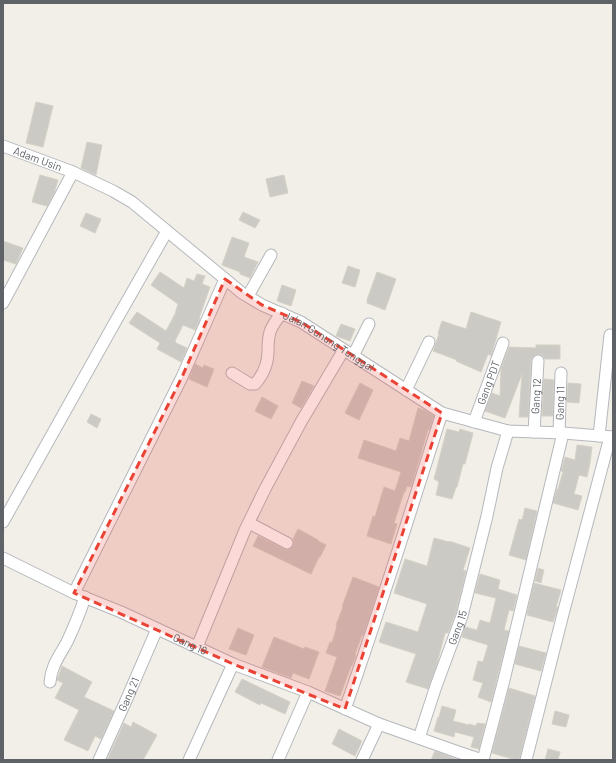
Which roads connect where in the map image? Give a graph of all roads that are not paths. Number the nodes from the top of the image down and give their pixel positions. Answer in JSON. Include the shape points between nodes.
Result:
{"nodes":[{"id":1,"x":3,"y":146,"type":"edge"},
{"id":2,"x":73,"y":172,"type":"junction"},
{"id":3,"x":167,"y":232,"type":"junction"},
{"id":4,"x":271,"y":254,"type":"dead end"},
{"id":5,"x":225,"y":279,"type":"junction"},
{"id":6,"x":248,"y":296,"type":"junction"},
{"id":7,"x":3,"y":303,"type":"edge"},
{"id":8,"x":282,"y":313,"type":"junction"},
{"id":9,"x":369,"y":324,"type":"dead end"},
{"id":10,"x":610,"y":335,"type":"dead end"},
{"id":11,"x":429,"y":342,"type":"dead end"},
{"id":12,"x":503,"y":343,"type":"dead end"},
{"id":13,"x":348,"y":354,"type":"junction"},
{"id":14,"x":538,"y":361,"type":"dead end"},
{"id":15,"x":232,"y":373,"type":"dead end"},
{"id":16,"x":561,"y":373,"type":"dead end"},
{"id":17,"x":406,"y":390,"type":"junction"},
{"id":18,"x":442,"y":413,"type":"junction"},
{"id":19,"x":474,"y":422,"type":"junction"},
{"id":20,"x":508,"y":431,"type":"junction"},
{"id":21,"x":534,"y":432,"type":"junction"},
{"id":22,"x":561,"y":433,"type":"junction"},
{"id":23,"x":607,"y":437,"type":"edge"},
{"id":24,"x":3,"y":522,"type":"edge"},
{"id":25,"x":249,"y":523,"type":"junction"},
{"id":26,"x":287,"y":543,"type":"dead end"},
{"id":27,"x":3,"y":558,"type":"edge"},
{"id":28,"x":74,"y":593,"type":"junction"},
{"id":29,"x":85,"y":598,"type":"junction"},
{"id":30,"x":157,"y":629,"type":"junction"},
{"id":31,"x":197,"y":647,"type":"junction"},
{"id":32,"x":233,"y":664,"type":"junction"},
{"id":33,"x":50,"y":682,"type":"dead end"},
{"id":34,"x":308,"y":692,"type":"junction"},
{"id":35,"x":345,"y":709,"type":"junction"},
{"id":36,"x":379,"y":724,"type":"junction"},
{"id":37,"x":419,"y":738,"type":"junction"},
{"id":38,"x":456,"y":756,"type":"edge"},
{"id":39,"x":99,"y":760,"type":"edge"},
{"id":40,"x":189,"y":760,"type":"edge"},
{"id":41,"x":278,"y":760,"type":"edge"},
{"id":42,"x":362,"y":760,"type":"edge"},
{"id":43,"x":483,"y":760,"type":"edge"},
{"id":44,"x":526,"y":760,"type":"edge"}],
"edges":[{"from":1,"to":2,"type":"street","name":"Adam Usin"},
{"from":2,"to":3,"type":"street","name":"Jalan Gunung Tunggal","via":[[132,202]]},
{"from":2,"to":7,"type":"street"},
{"from":3,"to":5,"type":"street","name":"Jalan Gunung Tunggal"},
{"from":3,"to":24,"type":"street"},
{"from":4,"to":6,"type":"street"},
{"from":5,"to":6,"type":"street","name":"Jalan Gunung Tunggal"},
{"from":5,"to":28,"type":"street","via":[[182,377]]},
{"from":6,"to":8,"type":"street","name":"Jalan Gunung Tunggal"},
{"from":8,"to":13,"type":"street","name":"Jalan Gunung Tunggal","via":[[301,322]]},
{"from":8,"to":15,"type":"street","via":[[270,332],[267,359],[256,384],[250,384]]},
{"from":9,"to":13,"type":"street"},
{"from":10,"to":23,"type":"street"},
{"from":11,"to":17,"type":"street"},
{"from":12,"to":19,"type":"street","name":"Gang PDT"},
{"from":13,"to":17,"type":"street","name":"Jalan Gunung Tunggal"},
{"from":13,"to":25,"type":"street","via":[[301,422]]},
{"from":14,"to":21,"type":"street","name":"Gang 12"},
{"from":16,"to":22,"type":"street","name":"Gang 11"},
{"from":17,"to":18,"type":"street","name":"Jalan Gunung Tunggal"},
{"from":18,"to":19,"type":"street","name":"Jalan Gunung Tunggal"},
{"from":18,"to":35,"type":"street"},
{"from":19,"to":20,"type":"street","name":"Jalan Gunung Tunggal"},
{"from":20,"to":21,"type":"street","name":"Jalan Gunung Tunggal"},
{"from":20,"to":37,"type":"street","name":"Gang 15","via":[[462,616]]},
{"from":21,"to":22,"type":"street","name":"Jalan Gunung Tunggal"},
{"from":22,"to":23,"type":"street","name":"Jalan Gunung Tunggal"},
{"from":22,"to":43,"type":"street","name":"Gang 11"},
{"from":23,"to":44,"type":"street"},
{"from":25,"to":26,"type":"street"},
{"from":25,"to":31,"type":"street"},
{"from":27,"to":28,"type":"street","name":"Gang 18"},
{"from":28,"to":29,"type":"street","name":"Gang 18"},
{"from":29,"to":30,"type":"street","name":"Gang 18"},
{"from":29,"to":33,"type":"street","via":[[77,621],[50,674]]},
{"from":30,"to":31,"type":"street","name":"Gang 18"},
{"from":30,"to":39,"type":"street","name":"Gang 21"},
{"from":31,"to":32,"type":"street","name":"Gang 18"},
{"from":32,"to":34,"type":"street","name":"Gang 18"},
{"from":32,"to":40,"type":"street"},
{"from":34,"to":35,"type":"street","name":"Gang 18"},
{"from":34,"to":41,"type":"street"},
{"from":35,"to":36,"type":"street","name":"Gang 18"},
{"from":36,"to":37,"type":"street","name":"Gang 18"},
{"from":36,"to":42,"type":"street"},
{"from":37,"to":38,"type":"street","name":"Gang 18"},
{"from":38,"to":43,"type":"street","name":"Gang 18"}]}
